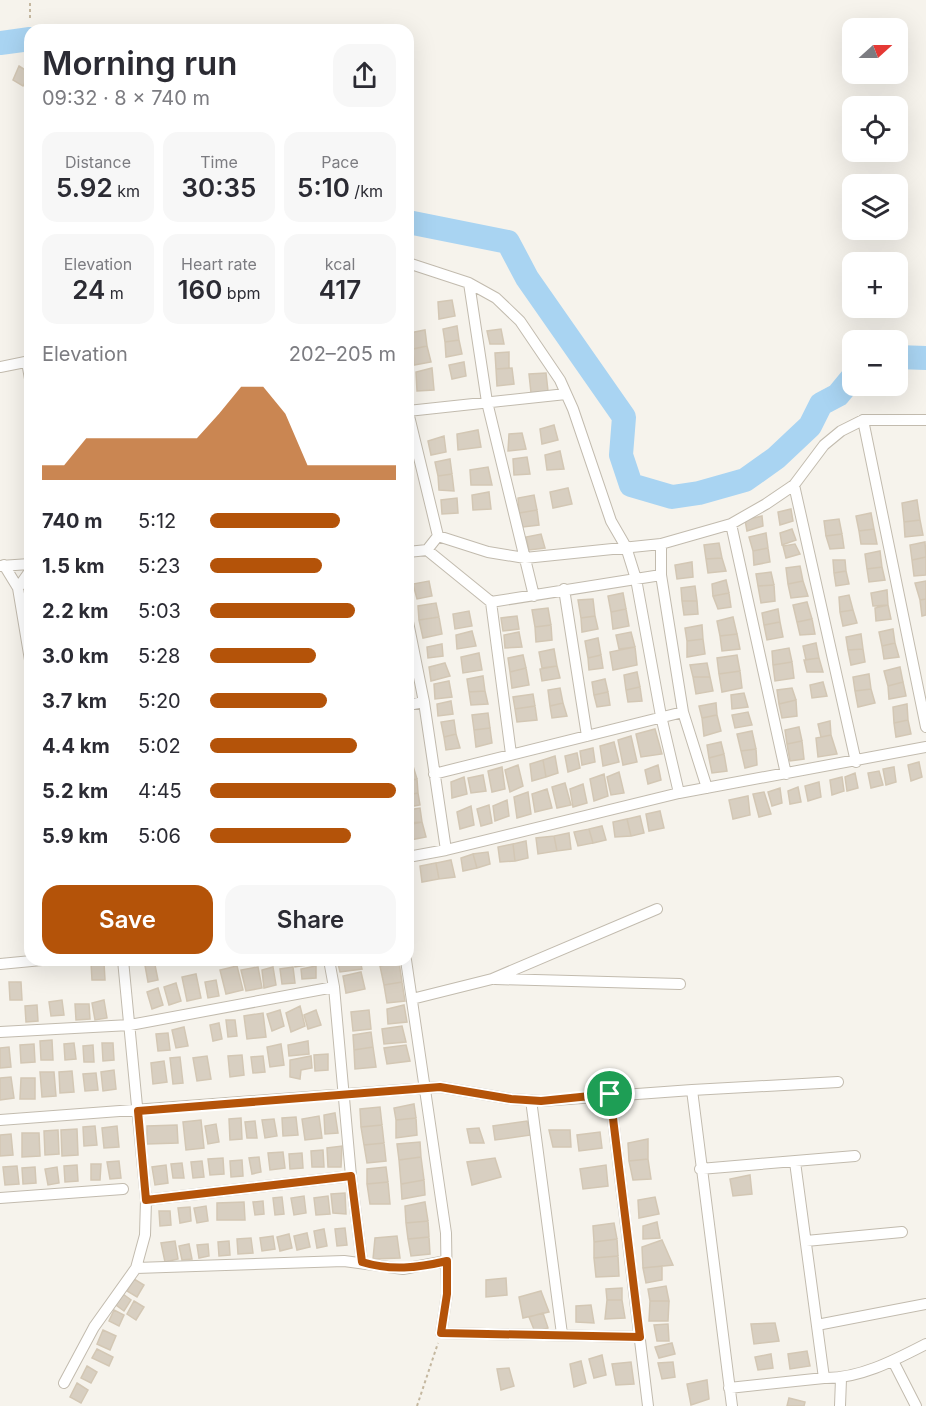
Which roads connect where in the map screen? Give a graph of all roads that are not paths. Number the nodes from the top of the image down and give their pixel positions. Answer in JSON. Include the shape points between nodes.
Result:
{"nodes":[{"id":1,"x":414,"y":265,"type":"edge"},
{"id":2,"x":469,"y":283,"type":"junction"},
{"id":3,"x":24,"y":363,"type":"edge"},
{"id":4,"x":0,"y":367,"type":"edge"},
{"id":5,"x":566,"y":394,"type":"junction"},
{"id":6,"x":487,"y":402,"type":"junction"},
{"id":7,"x":414,"y":411,"type":"edge"},
{"id":8,"x":863,"y":420,"type":"junction"},
{"id":9,"x":926,"y":420,"type":"edge"},
{"id":10,"x":414,"y":437,"type":"edge"},
{"id":11,"x":794,"y":485,"type":"junction"},
{"id":12,"x":731,"y":524,"type":"junction"},
{"id":13,"x":438,"y":536,"type":"junction"},
{"id":14,"x":661,"y":544,"type":"junction"},
{"id":15,"x":626,"y":547,"type":"junction"},
{"id":16,"x":427,"y":550,"type":"junction"},
{"id":17,"x":414,"y":551,"type":"edge"},
{"id":18,"x":525,"y":558,"type":"junction"},
{"id":19,"x":24,"y":564,"type":"edge"},
{"id":20,"x":2,"y":565,"type":"edge"},
{"id":21,"x":661,"y":574,"type":"junction"},
{"id":22,"x":636,"y":579,"type":"junction"},
{"id":23,"x":24,"y":580,"type":"edge"},
{"id":24,"x":18,"y":588,"type":"junction"},
{"id":25,"x":564,"y":589,"type":"junction"},
{"id":26,"x":534,"y":596,"type":"junction"},
{"id":27,"x":491,"y":602,"type":"junction"},
{"id":28,"x":24,"y":624,"type":"edge"},
{"id":29,"x":414,"y":651,"type":"edge"},
{"id":30,"x":424,"y":702,"type":"junction"},
{"id":31,"x":414,"y":704,"type":"edge"},
{"id":32,"x":683,"y":712,"type":"junction"},
{"id":33,"x":661,"y":716,"type":"junction"},
{"id":34,"x":926,"y":727,"type":"edge"},
{"id":35,"x":587,"y":736,"type":"junction"},
{"id":36,"x":926,"y":747,"type":"edge"},
{"id":37,"x":511,"y":754,"type":"junction"},
{"id":38,"x":856,"y":762,"type":"junction"},
{"id":39,"x":434,"y":774,"type":"junction"},
{"id":40,"x":786,"y":774,"type":"junction"},
{"id":41,"x":707,"y":788,"type":"junction"},
{"id":42,"x":679,"y":793,"type":"junction"},
{"id":43,"x":446,"y":850,"type":"junction"},
{"id":44,"x":414,"y":855,"type":"edge"},
{"id":45,"x":657,"y":909,"type":"dead end"},
{"id":46,"x":24,"y":962,"type":"edge"},
{"id":47,"x":0,"y":964,"type":"edge"},
{"id":48,"x":124,"y":966,"type":"edge"},
{"id":49,"x":330,"y":966,"type":"edge"},
{"id":50,"x":407,"y":966,"type":"edge"},
{"id":51,"x":492,"y":979,"type":"junction"},
{"id":52,"x":680,"y":984,"type":"dead end"},
{"id":53,"x":334,"y":987,"type":"junction"},
{"id":54,"x":412,"y":999,"type":"junction"},
{"id":55,"x":130,"y":1026,"type":"junction"},
{"id":56,"x":0,"y":1032,"type":"edge"},
{"id":57,"x":838,"y":1082,"type":"dead end"},
{"id":58,"x":426,"y":1089,"type":"junction"},
{"id":59,"x":692,"y":1090,"type":"junction"},
{"id":60,"x":610,"y":1094,"type":"junction"},
{"id":61,"x":343,"y":1095,"type":"junction"},
{"id":62,"x":531,"y":1100,"type":"junction"},
{"id":63,"x":138,"y":1111,"type":"junction"},
{"id":64,"x":0,"y":1120,"type":"edge"},
{"id":65,"x":855,"y":1156,"type":"dead end"},
{"id":66,"x":795,"y":1162,"type":"junction"},
{"id":67,"x":700,"y":1169,"type":"junction"},
{"id":68,"x":351,"y":1176,"type":"junction"},
{"id":69,"x":123,"y":1189,"type":"dead end"},
{"id":70,"x":0,"y":1198,"type":"edge"},
{"id":71,"x":146,"y":1200,"type":"junction"},
{"id":72,"x":902,"y":1232,"type":"dead end"},
{"id":73,"x":806,"y":1240,"type":"junction"},
{"id":74,"x":447,"y":1261,"type":"junction"},
{"id":75,"x":362,"y":1262,"type":"junction"},
{"id":76,"x":136,"y":1268,"type":"junction"},
{"id":77,"x":926,"y":1304,"type":"edge"},
{"id":78,"x":817,"y":1325,"type":"junction"},
{"id":79,"x":562,"y":1334,"type":"junction"},
{"id":80,"x":640,"y":1337,"type":"junction"},
{"id":81,"x":926,"y":1344,"type":"edge"},
{"id":82,"x":893,"y":1361,"type":"junction"},
{"id":83,"x":824,"y":1378,"type":"junction"},
{"id":84,"x":841,"y":1379,"type":"junction"},
{"id":85,"x":64,"y":1383,"type":"dead end"},
{"id":86,"x":729,"y":1388,"type":"junction"},
{"id":87,"x":648,"y":1406,"type":"edge"},
{"id":88,"x":732,"y":1406,"type":"edge"},
{"id":89,"x":840,"y":1406,"type":"edge"},
{"id":90,"x":916,"y":1406,"type":"edge"}],
"edges":[{"from":1,"to":2,"type":"street"},
{"from":2,"to":5,"type":"street","via":[[496,298],[520,321]]},
{"from":2,"to":6,"type":"street"},
{"from":3,"to":4,"type":"street"},
{"from":5,"to":6,"type":"street"},
{"from":5,"to":15,"type":"street","via":[[611,521]]},
{"from":6,"to":7,"type":"street"},
{"from":6,"to":18,"type":"street"},
{"from":8,"to":9,"type":"street"},
{"from":8,"to":11,"type":"street","via":[[824,445]]},
{"from":8,"to":34,"type":"street"},
{"from":10,"to":13,"type":"street"},
{"from":11,"to":12,"type":"street"},
{"from":11,"to":38,"type":"street"},
{"from":12,"to":14,"type":"street"},
{"from":12,"to":40,"type":"street"},
{"from":13,"to":16,"type":"street"},
{"from":13,"to":18,"type":"street","via":[[488,552]]},
{"from":14,"to":15,"type":"street"},
{"from":14,"to":21,"type":"street"},
{"from":15,"to":18,"type":"street"},
{"from":15,"to":22,"type":"street"},
{"from":16,"to":17,"type":"street"},
{"from":16,"to":27,"type":"street"},
{"from":18,"to":26,"type":"street"},
{"from":19,"to":20,"type":"street"},
{"from":20,"to":24,"type":"street"},
{"from":21,"to":22,"type":"street"},
{"from":21,"to":32,"type":"street"},
{"from":22,"to":25,"type":"street"},
{"from":22,"to":33,"type":"street"},
{"from":23,"to":24,"type":"street"},
{"from":24,"to":28,"type":"street"},
{"from":25,"to":26,"type":"street"},
{"from":25,"to":35,"type":"street"},
{"from":26,"to":27,"type":"street"},
{"from":27,"to":37,"type":"street"},
{"from":29,"to":30,"type":"street"},
{"from":30,"to":31,"type":"street"},
{"from":30,"to":39,"type":"street"},
{"from":32,"to":33,"type":"street"},
{"from":32,"to":41,"type":"street"},
{"from":33,"to":35,"type":"street"},
{"from":33,"to":42,"type":"street"},
{"from":35,"to":37,"type":"street"},
{"from":36,"to":38,"type":"street"},
{"from":37,"to":39,"type":"street"},
{"from":38,"to":40,"type":"street"},
{"from":39,"to":43,"type":"street"},
{"from":40,"to":41,"type":"street"},
{"from":41,"to":42,"type":"street"},
{"from":42,"to":43,"type":"street"},
{"from":43,"to":44,"type":"street"},
{"from":45,"to":51,"type":"street"},
{"from":46,"to":47,"type":"street"},
{"from":48,"to":55,"type":"street"},
{"from":49,"to":53,"type":"street"},
{"from":50,"to":54,"type":"street"},
{"from":51,"to":52,"type":"street"},
{"from":51,"to":54,"type":"street"},
{"from":53,"to":55,"type":"street"},
{"from":53,"to":61,"type":"street"},
{"from":54,"to":58,"type":"street"},
{"from":55,"to":56,"type":"street"},
{"from":55,"to":63,"type":"street"},
{"from":57,"to":59,"type":"street"},
{"from":58,"to":61,"type":"street"},
{"from":58,"to":62,"type":"street","via":[[440,1087]]},
{"from":58,"to":74,"type":"street"},
{"from":59,"to":60,"type":"street"},
{"from":59,"to":67,"type":"street"},
{"from":60,"to":62,"type":"street"},
{"from":60,"to":80,"type":"street"},
{"from":61,"to":63,"type":"street"},
{"from":61,"to":68,"type":"street"},
{"from":62,"to":79,"type":"street"},
{"from":63,"to":64,"type":"street"},
{"from":63,"to":71,"type":"street"},
{"from":65,"to":66,"type":"street"},
{"from":66,"to":67,"type":"street"},
{"from":66,"to":73,"type":"street"},
{"from":67,"to":86,"type":"street"},
{"from":68,"to":71,"type":"street"},
{"from":68,"to":75,"type":"street"},
{"from":69,"to":70,"type":"street"},
{"from":71,"to":76,"type":"street","via":[[145,1235]]},
{"from":72,"to":73,"type":"street"},
{"from":73,"to":78,"type":"street"},
{"from":74,"to":75,"type":"street","via":[[403,1269]]},
{"from":74,"to":79,"type":"street","via":[[441,1333]]},
{"from":75,"to":76,"type":"street"},
{"from":76,"to":85,"type":"street","via":[[94,1327]]},
{"from":77,"to":78,"type":"street"},
{"from":78,"to":83,"type":"street"},
{"from":79,"to":80,"type":"street"},
{"from":80,"to":87,"type":"street"},
{"from":81,"to":82,"type":"street"},
{"from":82,"to":84,"type":"street"},
{"from":82,"to":90,"type":"street"},
{"from":83,"to":84,"type":"street"},
{"from":83,"to":86,"type":"street"},
{"from":84,"to":89,"type":"street"},
{"from":86,"to":88,"type":"street"}]}
